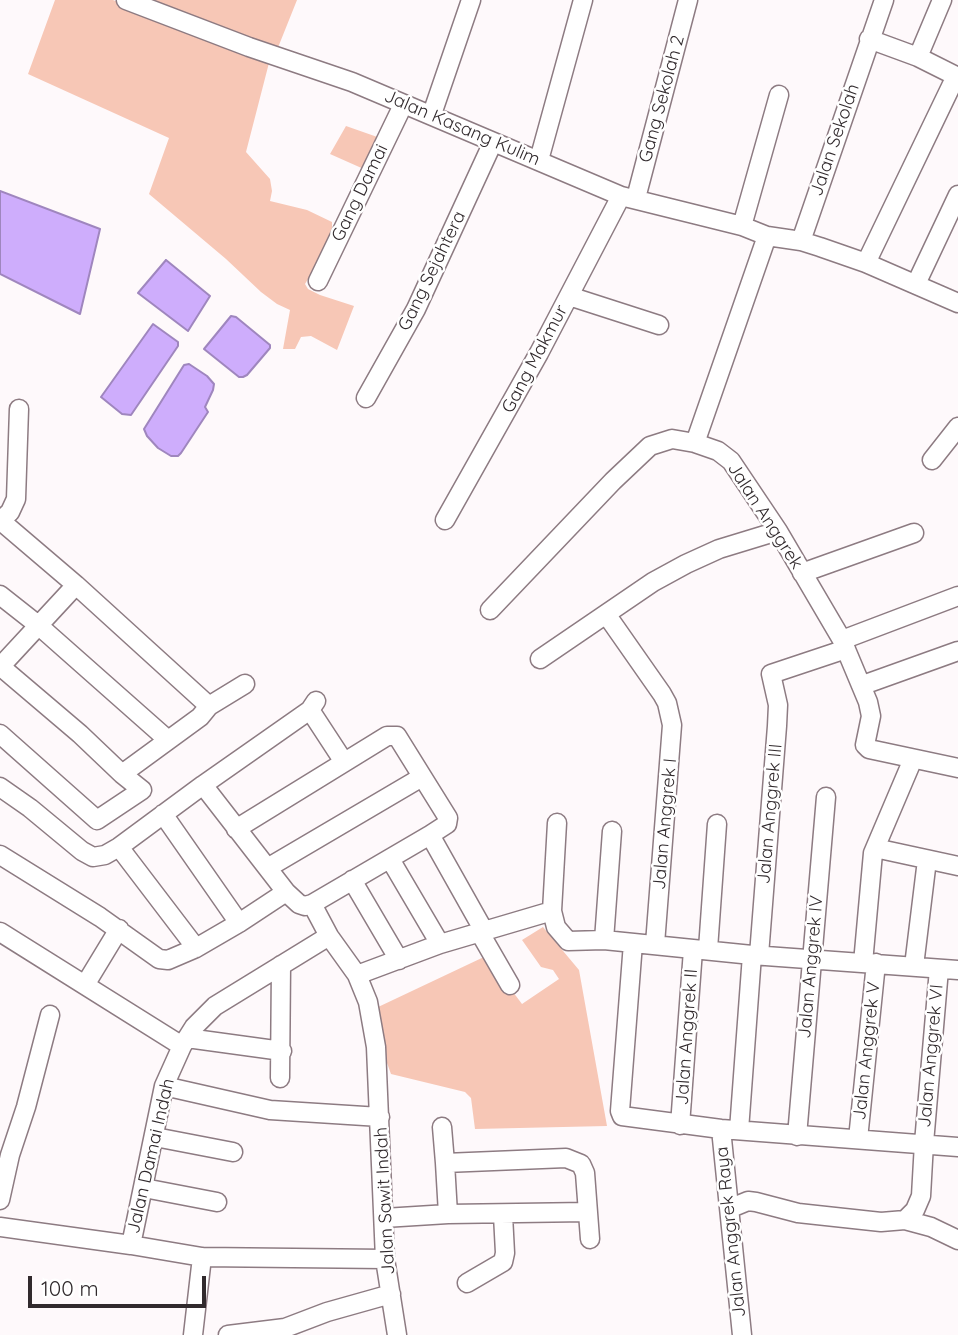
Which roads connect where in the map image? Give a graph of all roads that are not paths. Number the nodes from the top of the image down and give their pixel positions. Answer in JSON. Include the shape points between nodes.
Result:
{"nodes":[{"id":1,"x":126,"y":0,"type":"edge"},
{"id":2,"x":471,"y":0,"type":"edge"},
{"id":3,"x":583,"y":0,"type":"edge"},
{"id":4,"x":688,"y":0,"type":"edge"},
{"id":5,"x":884,"y":0,"type":"edge"},
{"id":6,"x":942,"y":0,"type":"edge"},
{"id":7,"x":869,"y":39,"type":"junction"},
{"id":8,"x":918,"y":57,"type":"junction"},
{"id":9,"x":957,"y":76,"type":"edge"},
{"id":10,"x":779,"y":95,"type":"dead end"},
{"id":11,"x":403,"y":104,"type":"junction"},
{"id":12,"x":432,"y":114,"type":"junction"},
{"id":13,"x":493,"y":142,"type":"junction"},
{"id":14,"x":539,"y":160,"type":"junction"},
{"id":15,"x":958,"y":195,"type":"edge"},
{"id":16,"x":629,"y":197,"type":"junction"},
{"id":17,"x":742,"y":226,"type":"junction"},
{"id":18,"x":767,"y":236,"type":"junction"},
{"id":19,"x":801,"y":241,"type":"junction"},
{"id":20,"x":866,"y":263,"type":"junction"},
{"id":21,"x":318,"y":281,"type":"dead end"},
{"id":22,"x":916,"y":285,"type":"junction"},
{"id":23,"x":569,"y":296,"type":"junction"},
{"id":24,"x":958,"y":303,"type":"edge"},
{"id":25,"x":659,"y":325,"type":"dead end"},
{"id":26,"x":366,"y":398,"type":"dead end"},
{"id":27,"x":19,"y":409,"type":"dead end"},
{"id":28,"x":958,"y":427,"type":"edge"},
{"id":29,"x":695,"y":443,"type":"junction"},
{"id":30,"x":932,"y":460,"type":"dead end"},
{"id":31,"x":445,"y":520,"type":"dead end"},
{"id":32,"x":0,"y":521,"type":"edge"},
{"id":33,"x":778,"y":531,"type":"junction"},
{"id":34,"x":914,"y":533,"type":"dead end"},
{"id":35,"x":802,"y":573,"type":"junction"},
{"id":36,"x":76,"y":585,"type":"junction"},
{"id":37,"x":0,"y":595,"type":"edge"},
{"id":38,"x":958,"y":596,"type":"edge"},
{"id":39,"x":490,"y":610,"type":"dead end"},
{"id":40,"x":606,"y":614,"type":"junction"},
{"id":41,"x":38,"y":625,"type":"junction"},
{"id":42,"x":844,"y":644,"type":"junction"},
{"id":43,"x":958,"y":651,"type":"edge"},
{"id":44,"x":540,"y":659,"type":"dead end"},
{"id":45,"x":0,"y":666,"type":"edge"},
{"id":46,"x":245,"y":684,"type":"dead end"},
{"id":47,"x":863,"y":685,"type":"junction"},
{"id":48,"x":209,"y":706,"type":"junction"},
{"id":49,"x":0,"y":734,"type":"edge"},
{"id":50,"x":169,"y":740,"type":"junction"},
{"id":51,"x":913,"y":759,"type":"junction"},
{"id":52,"x":344,"y":762,"type":"junction"},
{"id":53,"x":958,"y":768,"type":"edge"},
{"id":54,"x":122,"y":774,"type":"junction"},
{"id":55,"x":422,"y":777,"type":"junction"},
{"id":56,"x":203,"y":785,"type":"junction"},
{"id":57,"x":0,"y":787,"type":"edge"},
{"id":58,"x":826,"y":797,"type":"dead end"},
{"id":59,"x":163,"y":814,"type":"junction"},
{"id":60,"x":557,"y":823,"type":"dead end"},
{"id":61,"x":717,"y":824,"type":"dead end"},
{"id":62,"x":236,"y":829,"type":"junction"},
{"id":63,"x":612,"y":831,"type":"dead end"},
{"id":64,"x":430,"y":835,"type":"junction"},
{"id":65,"x":119,"y":847,"type":"junction"},
{"id":66,"x":875,"y":848,"type":"junction"},
{"id":67,"x":0,"y":855,"type":"edge"},
{"id":68,"x":390,"y":859,"type":"junction"},
{"id":69,"x":927,"y":860,"type":"junction"},
{"id":70,"x":958,"y":866,"type":"edge"},
{"id":71,"x":270,"y":867,"type":"junction"},
{"id":72,"x":352,"y":880,"type":"junction"},
{"id":73,"x":286,"y":892,"type":"junction"},
{"id":74,"x":312,"y":904,"type":"junction"},
{"id":75,"x":539,"y":915,"type":"junction"},
{"id":76,"x":239,"y":923,"type":"junction"},
{"id":77,"x":119,"y":929,"type":"junction"},
{"id":78,"x":0,"y":932,"type":"edge"},
{"id":79,"x":482,"y":932,"type":"junction"},
{"id":80,"x":328,"y":936,"type":"junction"},
{"id":81,"x":604,"y":940,"type":"junction"},
{"id":82,"x":633,"y":943,"type":"junction"},
{"id":83,"x":440,"y":944,"type":"junction"},
{"id":84,"x":654,"y":944,"type":"junction"},
{"id":85,"x":196,"y":948,"type":"junction"},
{"id":86,"x":701,"y":949,"type":"junction"},
{"id":87,"x":756,"y":955,"type":"junction"},
{"id":88,"x":812,"y":959,"type":"junction"},
{"id":89,"x":399,"y":960,"type":"junction"},
{"id":90,"x":869,"y":963,"type":"junction"},
{"id":91,"x":281,"y":965,"type":"junction"},
{"id":92,"x":915,"y":966,"type":"junction"},
{"id":93,"x":939,"y":969,"type":"junction"},
{"id":94,"x":958,"y":970,"type":"edge"},
{"id":95,"x":357,"y":975,"type":"junction"},
{"id":96,"x":85,"y":985,"type":"junction"},
{"id":97,"x":510,"y":985,"type":"dead end"},
{"id":98,"x":50,"y":1015,"type":"dead end"},
{"id":99,"x":184,"y":1042,"type":"junction"},
{"id":100,"x":282,"y":1051,"type":"junction"},
{"id":101,"x":280,"y":1078,"type":"dead end"},
{"id":102,"x":164,"y":1086,"type":"junction"},
{"id":103,"x":380,"y":1117,"type":"junction"},
{"id":104,"x":680,"y":1125,"type":"junction"},
{"id":105,"x":442,"y":1127,"type":"dead end"},
{"id":106,"x":730,"y":1130,"type":"junction"},
{"id":107,"x":797,"y":1136,"type":"junction"},
{"id":108,"x":155,"y":1137,"type":"junction"},
{"id":109,"x":858,"y":1139,"type":"junction"},
{"id":110,"x":924,"y":1143,"type":"junction"},
{"id":111,"x":958,"y":1147,"type":"edge"},
{"id":112,"x":233,"y":1152,"type":"dead end"},
{"id":113,"x":445,"y":1163,"type":"junction"},
{"id":114,"x":144,"y":1188,"type":"junction"},
{"id":115,"x":922,"y":1196,"type":"junction"},
{"id":116,"x":0,"y":1200,"type":"edge"},
{"id":117,"x":217,"y":1202,"type":"dead end"},
{"id":118,"x":731,"y":1208,"type":"junction"},
{"id":119,"x":587,"y":1212,"type":"junction"},
{"id":120,"x":448,"y":1214,"type":"junction"},
{"id":121,"x":503,"y":1215,"type":"junction"},
{"id":122,"x":384,"y":1218,"type":"junction"},
{"id":123,"x":905,"y":1220,"type":"junction"},
{"id":124,"x":0,"y":1227,"type":"edge"},
{"id":125,"x":931,"y":1227,"type":"junction"},
{"id":126,"x":590,"y":1239,"type":"dead end"},
{"id":127,"x":958,"y":1240,"type":"edge"},
{"id":128,"x":131,"y":1245,"type":"junction"},
{"id":129,"x":202,"y":1257,"type":"junction"},
{"id":130,"x":385,"y":1259,"type":"junction"},
{"id":131,"x":467,"y":1283,"type":"dead end"},
{"id":132,"x":391,"y":1294,"type":"junction"},
{"id":133,"x":284,"y":1331,"type":"edge"},
{"id":134,"x":193,"y":1335,"type":"edge"},
{"id":135,"x":228,"y":1335,"type":"edge"},
{"id":136,"x":397,"y":1335,"type":"edge"},
{"id":137,"x":742,"y":1335,"type":"edge"}],
"edges":[{"from":1,"to":11,"type":"street","name":"Jalan Kasang Kulim"},
{"from":2,"to":12,"type":"street"},
{"from":3,"to":14,"type":"street"},
{"from":4,"to":16,"type":"street","name":"Gang Sekolah 2"},
{"from":5,"to":7,"type":"street","name":"Jalan Sekolah"},
{"from":6,"to":8,"type":"street"},
{"from":7,"to":8,"type":"street"},
{"from":7,"to":19,"type":"street","name":"Jalan Sekolah"},
{"from":8,"to":9,"type":"street"},
{"from":9,"to":20,"type":"street"},
{"from":10,"to":17,"type":"street"},
{"from":11,"to":12,"type":"street","name":"Jalan Kasang Kulim"},
{"from":11,"to":21,"type":"street","name":"Gang Damai"},
{"from":12,"to":13,"type":"street","name":"Jalan Kasang Kulim"},
{"from":13,"to":14,"type":"street","name":"Jalan Kasang Kulim"},
{"from":13,"to":26,"type":"street","name":"Gang Sejahtera","via":[[416,309]]},
{"from":14,"to":16,"type":"street","name":"Jalan Kasang Kulim"},
{"from":15,"to":22,"type":"street"},
{"from":16,"to":17,"type":"street","name":"Jalan Kasang Kulim"},
{"from":16,"to":23,"type":"street","name":"Gang Makmur"},
{"from":17,"to":18,"type":"street","name":"Jalan Kasang Kulim"},
{"from":18,"to":19,"type":"street","name":"Jalan Kasang Kulim"},
{"from":18,"to":29,"type":"street"},
{"from":19,"to":20,"type":"street","name":"Jalan Kasang Kulim"},
{"from":20,"to":22,"type":"street","name":"Jalan Kasang Kulim"},
{"from":22,"to":24,"type":"street","name":"Jalan Kasang Kulim"},
{"from":23,"to":25,"type":"street"},
{"from":23,"to":31,"type":"street","name":"Gang Makmur"},
{"from":27,"to":32,"type":"street","via":[[16,499]]},
{"from":28,"to":30,"type":"street"},
{"from":29,"to":33,"type":"street","name":"Jalan Anggrek","via":[[731,461]]},
{"from":29,"to":39,"type":"street","via":[[673,439],[650,446]]},
{"from":32,"to":36,"type":"street"},
{"from":33,"to":35,"type":"street","name":"Jalan Anggrek"},
{"from":33,"to":40,"type":"street","via":[[686,564]]},
{"from":34,"to":35,"type":"street"},
{"from":35,"to":42,"type":"street","name":"Jalan Anggrek"},
{"from":36,"to":41,"type":"street"},
{"from":36,"to":48,"type":"street"},
{"from":37,"to":41,"type":"street"},
{"from":38,"to":42,"type":"street"},
{"from":40,"to":44,"type":"street"},
{"from":40,"to":84,"type":"street","name":"Jalan Anggrek I","via":[[667,704],[672,725]]},
{"from":41,"to":45,"type":"street"},
{"from":41,"to":50,"type":"street"},
{"from":42,"to":47,"type":"street","name":"Jalan Anggrek"},
{"from":42,"to":87,"type":"street","name":"Jalan Anggrek III","via":[[771,674],[777,726]]},
{"from":43,"to":47,"type":"street"},
{"from":45,"to":54,"type":"street"},
{"from":46,"to":48,"type":"street"},
{"from":47,"to":51,"type":"street","name":"Jalan Anggrek","via":[[871,716],[865,746]]},
{"from":48,"to":50,"type":"street"},
{"from":49,"to":54,"type":"street","via":[[97,820],[142,790]]},
{"from":50,"to":54,"type":"street"},
{"from":51,"to":53,"type":"street"},
{"from":51,"to":66,"type":"street","name":"Jalan Anggrek V"},
{"from":52,"to":55,"type":"street","via":[[392,734]]},
{"from":52,"to":56,"type":"street","via":[[313,706]]},
{"from":52,"to":62,"type":"street"},
{"from":55,"to":64,"type":"street","via":[[448,818],[447,824]]},
{"from":55,"to":71,"type":"street"},
{"from":56,"to":59,"type":"street"},
{"from":56,"to":62,"type":"street"},
{"from":57,"to":65,"type":"street","via":[[93,857]]},
{"from":58,"to":88,"type":"street","name":"Jalan Anggrek IV"},
{"from":59,"to":65,"type":"street"},
{"from":59,"to":76,"type":"street"},
{"from":60,"to":75,"type":"street"},
{"from":61,"to":86,"type":"street","name":"Jalan Anggrek II"},
{"from":62,"to":71,"type":"street"},
{"from":63,"to":81,"type":"street"},
{"from":64,"to":68,"type":"street"},
{"from":64,"to":79,"type":"street"},
{"from":65,"to":85,"type":"street"},
{"from":66,"to":69,"type":"street"},
{"from":66,"to":90,"type":"street","name":"Jalan Anggrek V"},
{"from":67,"to":77,"type":"street"},
{"from":68,"to":72,"type":"street"},
{"from":68,"to":83,"type":"street"},
{"from":69,"to":70,"type":"street"},
{"from":69,"to":92,"type":"street","name":"Jalan Anggrek VI"},
{"from":71,"to":73,"type":"street"},
{"from":72,"to":74,"type":"street"},
{"from":72,"to":89,"type":"street"},
{"from":73,"to":74,"type":"street","via":[[299,904]]},
{"from":73,"to":76,"type":"street"},
{"from":74,"to":80,"type":"street"},
{"from":75,"to":79,"type":"street"},
{"from":75,"to":81,"type":"street","via":[[565,940]]},
{"from":76,"to":85,"type":"street"},
{"from":77,"to":85,"type":"street","via":[[159,959],[168,960]]},
{"from":77,"to":96,"type":"street"},
{"from":78,"to":96,"type":"street"},
{"from":79,"to":83,"type":"street"},
{"from":79,"to":97,"type":"street"},
{"from":80,"to":91,"type":"street","name":"Jalan Damai Indah"},
{"from":80,"to":95,"type":"street"},
{"from":81,"to":82,"type":"street"},
{"from":82,"to":84,"type":"street"},
{"from":82,"to":104,"type":"street","via":[[620,1111],[622,1116]]},
{"from":83,"to":89,"type":"street"},
{"from":84,"to":86,"type":"street"},
{"from":86,"to":87,"type":"street"},
{"from":86,"to":104,"type":"street","name":"Jalan Anggrek II"},
{"from":87,"to":88,"type":"street"},
{"from":87,"to":106,"type":"street","name":"Jalan Anggrek III"},
{"from":88,"to":90,"type":"street"},
{"from":88,"to":107,"type":"street","name":"Jalan Anggrek IV"},
{"from":89,"to":95,"type":"street"},
{"from":90,"to":92,"type":"street"},
{"from":90,"to":109,"type":"street","name":"Jalan Anggrek V"},
{"from":91,"to":99,"type":"street","name":"Jalan Damai Indah","via":[[208,1010]]},
{"from":91,"to":100,"type":"street"},
{"from":92,"to":93,"type":"street"},
{"from":93,"to":94,"type":"street"},
{"from":93,"to":110,"type":"street","name":"Jalan Anggrek VI"},
{"from":95,"to":103,"type":"street","via":[[368,1002],[376,1047]]},
{"from":96,"to":99,"type":"street"},
{"from":98,"to":116,"type":"street"},
{"from":99,"to":100,"type":"street"},
{"from":99,"to":102,"type":"street","name":"Jalan Damai Indah"},
{"from":100,"to":101,"type":"street"},
{"from":102,"to":103,"type":"street","name":"Jalan Sawit Indah","via":[[270,1110]]},
{"from":102,"to":108,"type":"street","name":"Jalan Damai Indah"},
{"from":103,"to":122,"type":"street","name":"Jalan Sawit Indah"},
{"from":104,"to":106,"type":"street"},
{"from":105,"to":113,"type":"street"},
{"from":106,"to":107,"type":"street"},
{"from":106,"to":118,"type":"street","name":"Jalan Anggrek Raya"},
{"from":107,"to":109,"type":"street"},
{"from":108,"to":112,"type":"street"},
{"from":108,"to":114,"type":"street","name":"Jalan Damai Indah"},
{"from":109,"to":110,"type":"street"},
{"from":110,"to":111,"type":"street"},
{"from":110,"to":115,"type":"street","name":"Jalan Anggrek VI"},
{"from":113,"to":119,"type":"street","via":[[574,1159],[585,1173]]},
{"from":113,"to":120,"type":"street"},
{"from":114,"to":117,"type":"street"},
{"from":114,"to":128,"type":"street","name":"Jalan Damai Indah"},
{"from":115,"to":123,"type":"street"},
{"from":115,"to":125,"type":"street"},
{"from":118,"to":123,"type":"street","via":[[748,1201],[822,1216]]},
{"from":118,"to":137,"type":"street","name":"Jalan Anggrek Raya"},
{"from":119,"to":121,"type":"street"},
{"from":119,"to":126,"type":"street"},
{"from":120,"to":121,"type":"street"},
{"from":120,"to":122,"type":"street"},
{"from":121,"to":131,"type":"street","via":[[503,1262]]},
{"from":122,"to":130,"type":"street","name":"Jalan Sawit Indah"},
{"from":123,"to":125,"type":"street"},
{"from":124,"to":128,"type":"street"},
{"from":125,"to":127,"type":"street"},
{"from":128,"to":129,"type":"street"},
{"from":129,"to":130,"type":"street"},
{"from":129,"to":134,"type":"street"},
{"from":130,"to":132,"type":"street","name":"Jalan Sawit Indah"},
{"from":132,"to":133,"type":"street","via":[[327,1312]]},
{"from":132,"to":136,"type":"street","name":"Jalan Sawit Indah"},
{"from":133,"to":135,"type":"street"}]}
